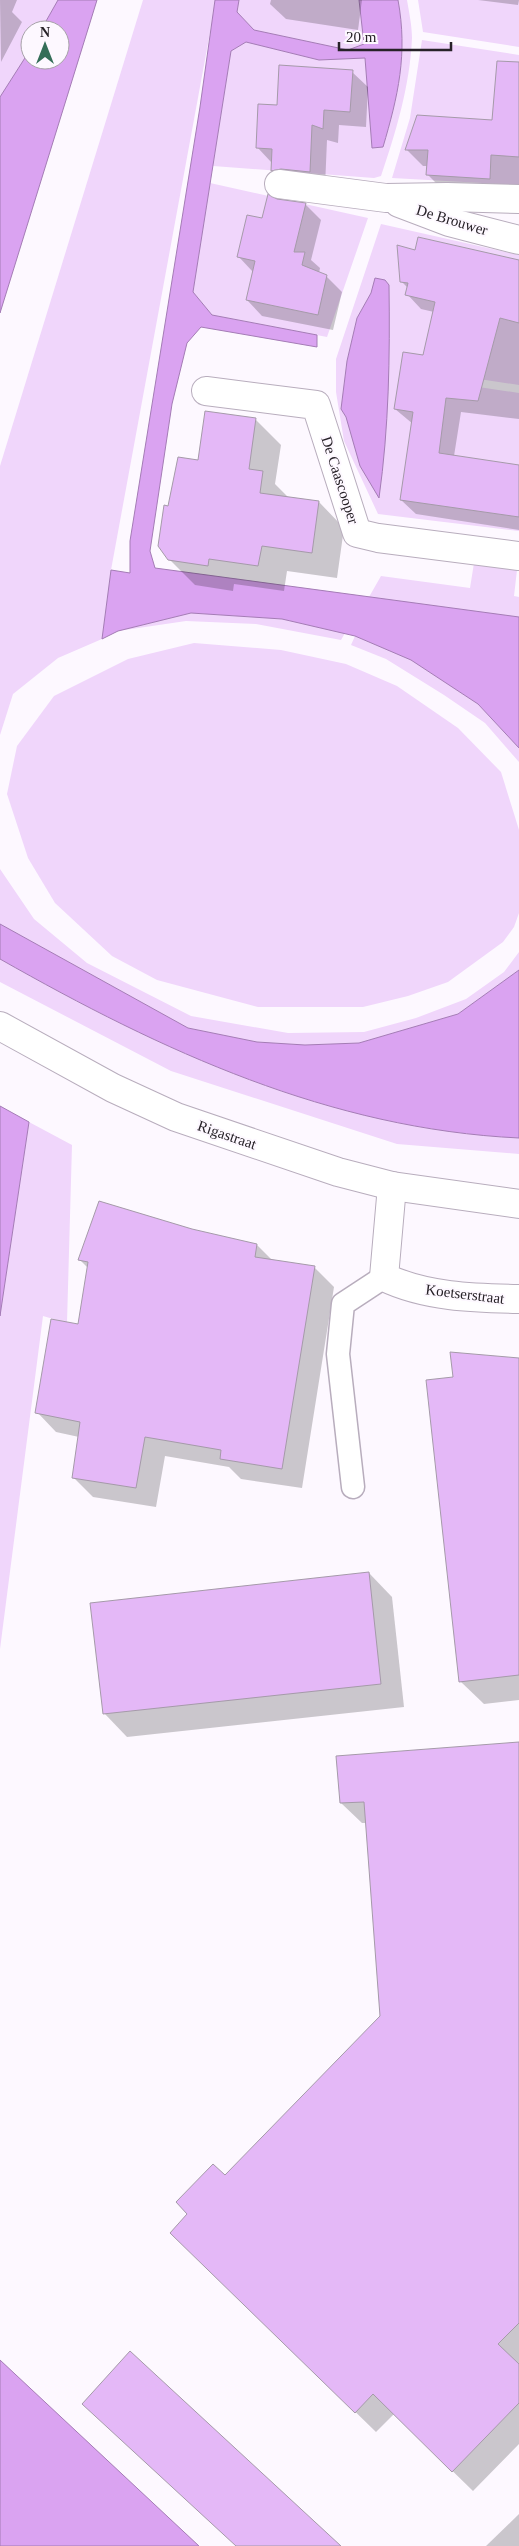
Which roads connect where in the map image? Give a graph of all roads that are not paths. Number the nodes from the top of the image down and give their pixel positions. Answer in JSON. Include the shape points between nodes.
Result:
{"nodes":[{"id":1,"x":280,"y":184,"type":"dead end"},
{"id":2,"x":386,"y":198,"type":"junction"},
{"id":3,"x":519,"y":199,"type":"edge"},
{"id":4,"x":519,"y":240,"type":"edge"},
{"id":5,"x":206,"y":391,"type":"dead end"},
{"id":6,"x":519,"y":556,"type":"edge"},
{"id":7,"x":0,"y":1026,"type":"edge"},
{"id":8,"x":392,"y":1186,"type":"junction"},
{"id":9,"x":519,"y":1194,"type":"edge"},
{"id":10,"x":471,"y":1196,"type":"junction"},
{"id":11,"x":519,"y":1204,"type":"edge"},
{"id":12,"x":384,"y":1277,"type":"junction"},
{"id":13,"x":519,"y":1299,"type":"edge"},
{"id":14,"x":353,"y":1487,"type":"dead end"}],
"edges":[{"from":1,"to":2,"type":"street","name":"De Brouwer"},
{"from":2,"to":3,"type":"street","name":"De Brouwer"},
{"from":2,"to":4,"type":"street","name":"De Brouwer","via":[[449,222]]},
{"from":5,"to":6,"type":"street","name":"De Caascooper","via":[[316,405],[357,533]]},
{"from":7,"to":8,"type":"street","name":"Rigastraat","via":[[113,1088],[176,1117],[338,1172]]},
{"from":8,"to":10,"type":"street","name":"Rigastraat"},
{"from":8,"to":12,"type":"street"},
{"from":9,"to":10,"type":"street","name":"Rigastraat"},
{"from":10,"to":11,"type":"street","name":"Rigastraat"},
{"from":12,"to":13,"type":"street","name":"Koetserstraat","via":[[437,1293]]},
{"from":12,"to":14,"type":"lane","via":[[343,1304],[338,1354]]}]}
